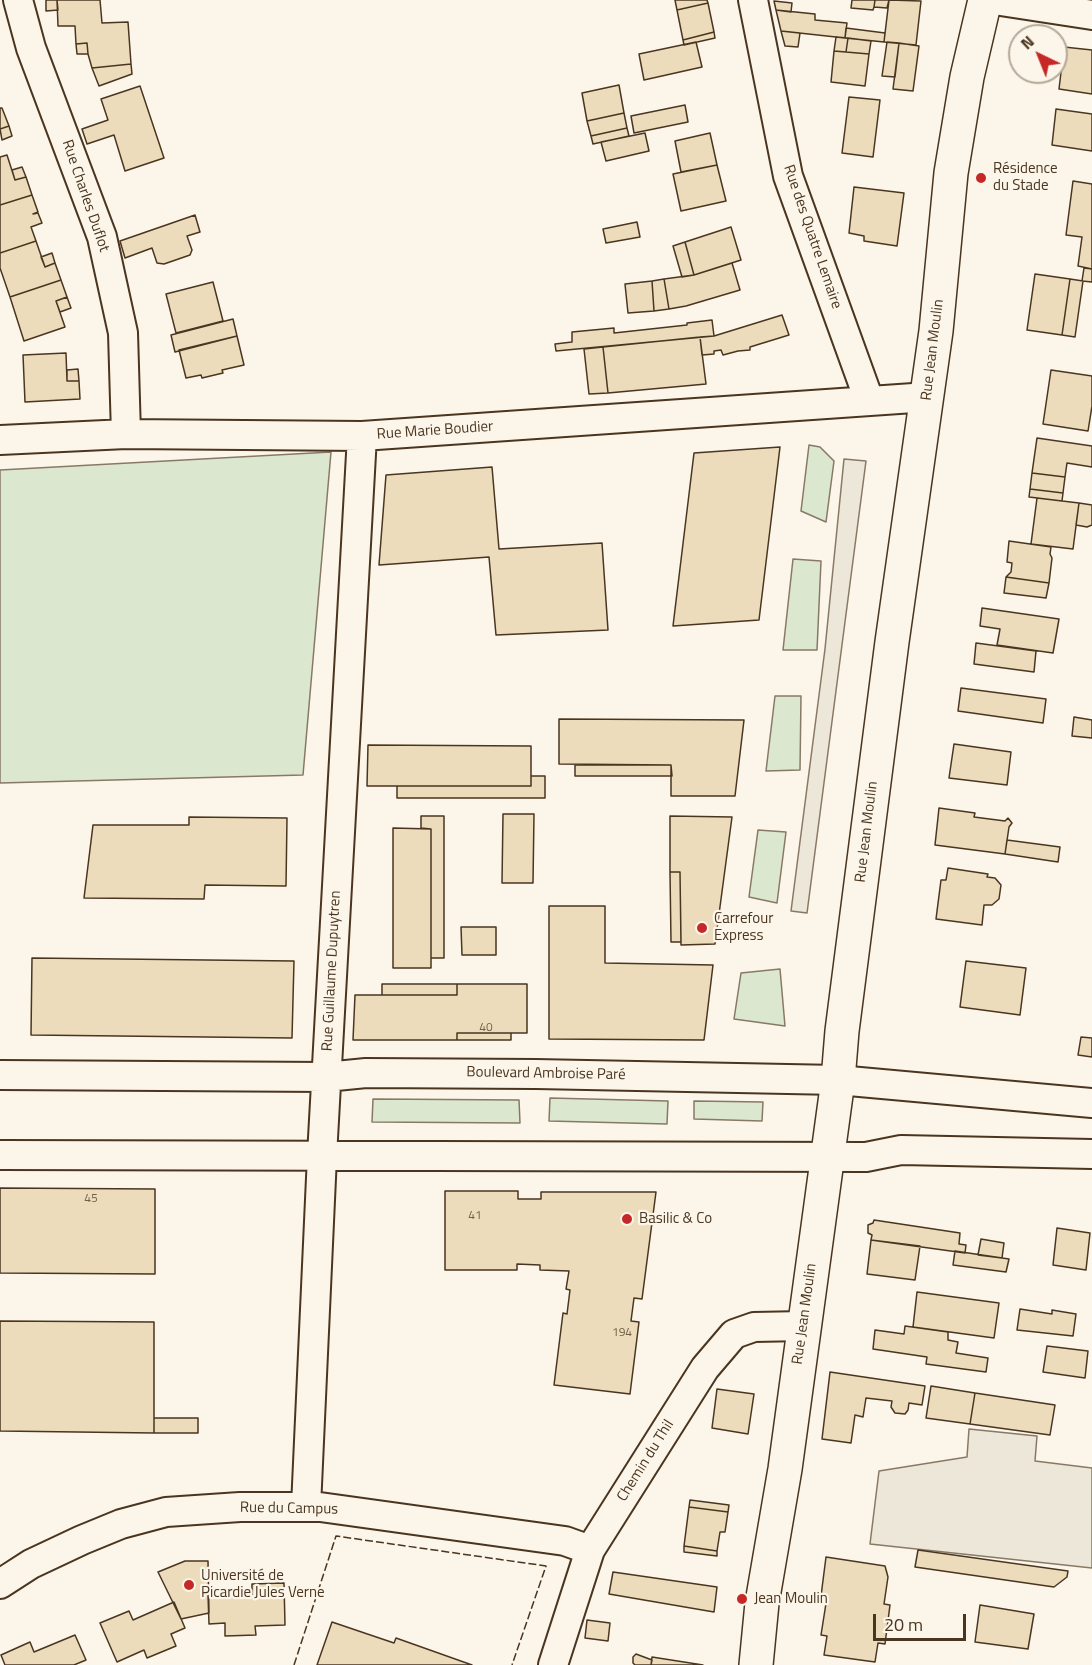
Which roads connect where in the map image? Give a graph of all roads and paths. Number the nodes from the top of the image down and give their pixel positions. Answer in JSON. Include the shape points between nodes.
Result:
{"nodes":[{"id":1,"x":18,"y":0,"type":"edge"},
{"id":2,"x":753,"y":0,"type":"edge"},
{"id":3,"x":985,"y":0,"type":"edge"},
{"id":4,"x":994,"y":0,"type":"edge"},
{"id":5,"x":1092,"y":15,"type":"edge"},
{"id":6,"x":928,"y":398,"type":"junction"},
{"id":7,"x":869,"y":400,"type":"junction"},
{"id":8,"x":126,"y":434,"type":"junction"},
{"id":9,"x":362,"y":436,"type":"junction"},
{"id":10,"x":0,"y":440,"type":"edge"},
{"id":11,"x":0,"y":1075,"type":"edge"},
{"id":12,"x":326,"y":1077,"type":"junction"},
{"id":13,"x":838,"y":1080,"type":"junction"},
{"id":14,"x":1092,"y":1103,"type":"edge"},
{"id":15,"x":1092,"y":1154,"type":"edge"},
{"id":16,"x":0,"y":1155,"type":"edge"},
{"id":17,"x":322,"y":1156,"type":"junction"},
{"id":18,"x":827,"y":1157,"type":"junction"},
{"id":19,"x":804,"y":1326,"type":"junction"},
{"id":20,"x":306,"y":1507,"type":"junction"},
{"id":21,"x":590,"y":1550,"type":"junction"},
{"id":22,"x":0,"y":1584,"type":"edge"},
{"id":23,"x":553,"y":1665,"type":"edge"},
{"id":24,"x":756,"y":1665,"type":"edge"}],
"edges":[{"from":1,"to":8,"type":"street","name":"Rue Charles Duflot","via":[[31,48],[102,237],[123,333]]},
{"from":2,"to":7,"type":"street","name":"Rue des Quatre Lemaire","via":[[788,176]]},
{"from":3,"to":6,"type":"main road","name":"Rue Jean Moulin","via":[[951,173]]},
{"from":4,"to":5,"type":"street"},
{"from":6,"to":7,"type":"street","name":"Rue Marie Boudier"},
{"from":6,"to":13,"type":"main road","name":"Rue Jean Moulin","via":[[874,770]]},
{"from":7,"to":9,"type":"street","name":"Rue Marie Boudier"},
{"from":8,"to":9,"type":"street","name":"Rue Marie Boudier"},
{"from":8,"to":10,"type":"street","name":"Rue Marie Boudier"},
{"from":9,"to":12,"type":"street","name":"Rue Guillaume Dupuytren"},
{"from":11,"to":12,"type":"street","name":"Boulevard Ambroise Paré"},
{"from":12,"to":13,"type":"street","name":"Boulevard Ambroise Paré","via":[[411,1073]]},
{"from":12,"to":17,"type":"street","name":"Rue Guillaume Dupuytren"},
{"from":13,"to":14,"type":"street","name":"Boulevard Ambroise Paré"},
{"from":13,"to":18,"type":"main road","name":"Rue Jean Moulin"},
{"from":15,"to":18,"type":"street","via":[[901,1150],[866,1157]]},
{"from":16,"to":17,"type":"street"},
{"from":17,"to":18,"type":"street"},
{"from":17,"to":20,"type":"street","name":"Rue Guillaume Dupuytren"},
{"from":18,"to":19,"type":"main road","name":"Rue Jean Moulin"},
{"from":19,"to":21,"type":"street","name":"Chemin du Thil","via":[[754,1327],[734,1334],[705,1368]]},
{"from":19,"to":24,"type":"main road","name":"Rue Jean Moulin"},
{"from":20,"to":21,"type":"street","name":"Rue du Campus","via":[[565,1541]]},
{"from":20,"to":22,"type":"street","name":"Rue du Campus","via":[[166,1512],[82,1540]]},
{"from":21,"to":23,"type":"street","name":"Chemin du Thil"}]}
